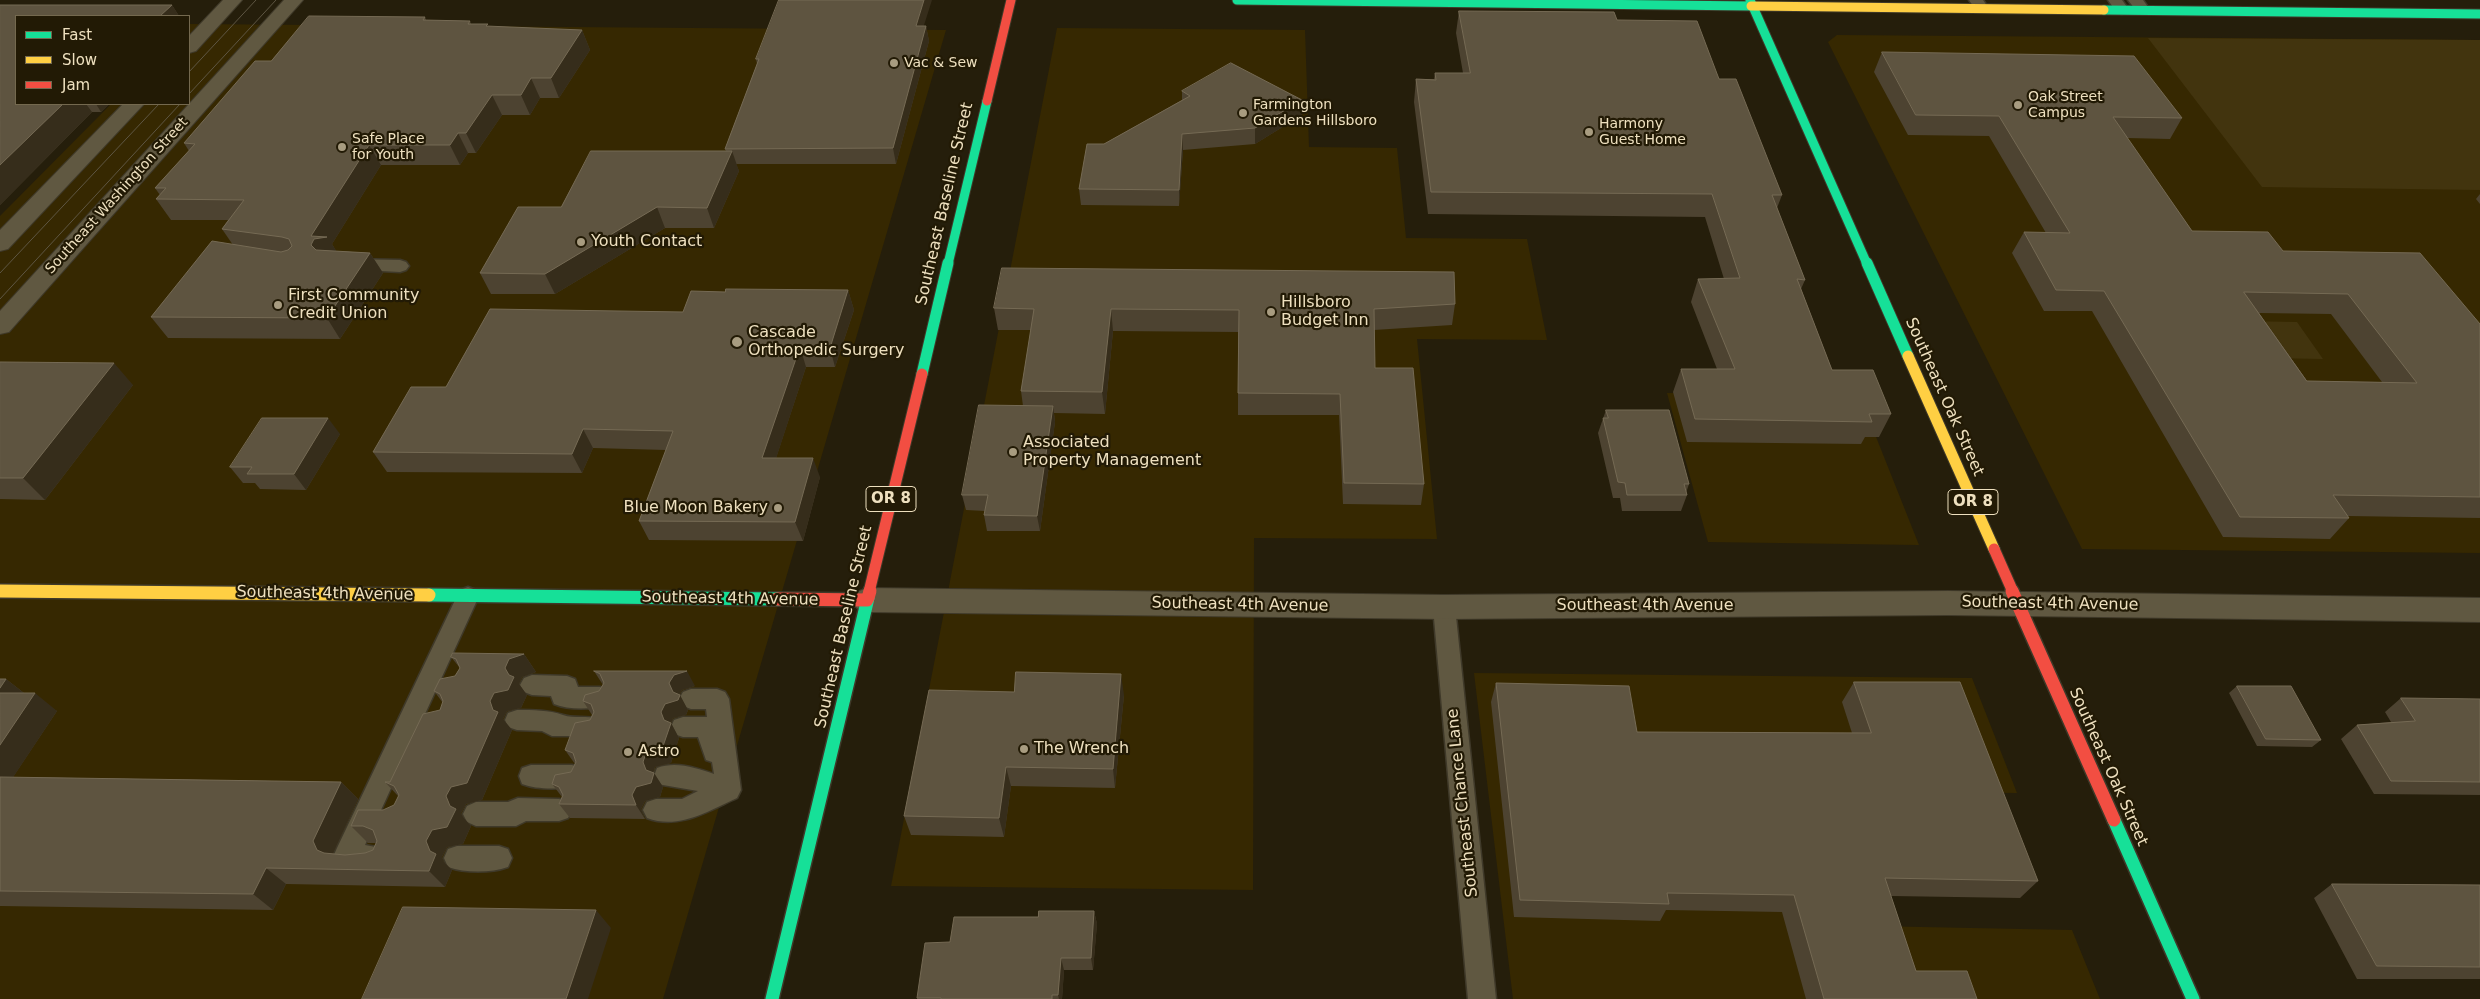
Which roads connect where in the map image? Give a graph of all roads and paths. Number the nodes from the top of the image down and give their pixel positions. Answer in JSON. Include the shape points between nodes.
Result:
{"nodes":[{"id":1,"x":234,"y":0,"type":"edge"},
{"id":2,"x":294,"y":0,"type":"edge"},
{"id":3,"x":1011,"y":0,"type":"edge"},
{"id":4,"x":1237,"y":0,"type":"edge"},
{"id":5,"x":1380,"y":1,"type":"edge"},
{"id":6,"x":1752,"y":3,"type":"edge"},
{"id":7,"x":1979,"y":4,"type":"edge"},
{"id":8,"x":2119,"y":5,"type":"edge"},
{"id":9,"x":2139,"y":5,"type":"edge"},
{"id":10,"x":2480,"y":14,"type":"edge"},
{"id":11,"x":190,"y":46,"type":"edge"},
{"id":12,"x":133,"y":105,"type":"edge"},
{"id":13,"x":0,"y":244,"type":"edge"},
{"id":14,"x":335,"y":265,"type":"edge"},
{"id":15,"x":400,"y":266,"type":"dead end"},
{"id":16,"x":0,"y":326,"type":"edge"},
{"id":17,"x":0,"y":591,"type":"edge"},
{"id":18,"x":468,"y":596,"type":"junction"},
{"id":19,"x":867,"y":600,"type":"junction"},
{"id":20,"x":2019,"y":604,"type":"junction"},
{"id":21,"x":1444,"y":607,"type":"junction"},
{"id":22,"x":2480,"y":610,"type":"edge"},
{"id":23,"x":426,"y":685,"type":"junction"},
{"id":24,"x":451,"y":685,"type":"edge"},
{"id":25,"x":532,"y":685,"type":"dead end"},
{"id":26,"x":600,"y":698,"type":"edge"},
{"id":27,"x":692,"y":699,"type":"dead end"},
{"id":28,"x":410,"y":720,"type":"junction"},
{"id":29,"x":435,"y":720,"type":"edge"},
{"id":30,"x":517,"y":720,"type":"dead end"},
{"id":31,"x":590,"y":726,"type":"edge"},
{"id":32,"x":683,"y":727,"type":"dead end"},
{"id":33,"x":531,"y":776,"type":"dead end"},
{"id":34,"x":572,"y":776,"type":"edge"},
{"id":35,"x":666,"y":776,"type":"dead end"},
{"id":36,"x":728,"y":790,"type":"junction"},
{"id":37,"x":559,"y":810,"type":"edge"},
{"id":38,"x":656,"y":810,"type":"dead end"},
{"id":39,"x":476,"y":814,"type":"dead end"},
{"id":40,"x":380,"y":857,"type":"edge"},
{"id":41,"x":457,"y":858,"type":"dead end"},
{"id":42,"x":499,"y":858,"type":"dead end"},
{"id":43,"x":772,"y":999,"type":"edge"},
{"id":44,"x":1482,"y":999,"type":"edge"},
{"id":45,"x":2193,"y":999,"type":"edge"}],
"edges":[{"from":1,"to":11,"type":"street"},
{"from":2,"to":16,"type":"street","name":"Southeast Washington Street"},
{"from":3,"to":19,"type":"main road","name":"Southeast Baseline Street","number":"OR 8"},
{"from":4,"to":5,"type":"main road"},
{"from":5,"to":6,"type":"main road"},
{"from":6,"to":7,"type":"main road"},
{"from":6,"to":20,"type":"main road","name":"Southeast Oak Street","number":"OR 8"},
{"from":7,"to":8,"type":"main road"},
{"from":8,"to":9,"type":"main road"},
{"from":9,"to":10,"type":"main road"},
{"from":12,"to":13,"type":"street"},
{"from":14,"to":15,"type":"lane"},
{"from":17,"to":18,"type":"main road","name":"Southeast 4th Avenue"},
{"from":18,"to":19,"type":"main road","name":"Southeast 4th Avenue"},
{"from":18,"to":23,"type":"lane"},
{"from":19,"to":21,"type":"street","name":"Southeast 4th Avenue"},
{"from":19,"to":43,"type":"main road","name":"Southeast Baseline Street","number":"OR 8"},
{"from":20,"to":21,"type":"street","name":"Southeast 4th Avenue"},
{"from":20,"to":22,"type":"street","name":"Southeast 4th Avenue"},
{"from":20,"to":45,"type":"main road","name":"Southeast Oak Street","number":"OR 8"},
{"from":21,"to":44,"type":"lane","name":"Southeast Chance Lane"},
{"from":23,"to":24,"type":"lane"},
{"from":23,"to":28,"type":"lane"},
{"from":25,"to":26,"type":"lane"},
{"from":27,"to":36,"type":"lane","via":[[717,699]]},
{"from":28,"to":29,"type":"lane"},
{"from":28,"to":40,"type":"lane","via":[[380,813],[346,857]]},
{"from":30,"to":31,"type":"lane"},
{"from":32,"to":36,"type":"lane","via":[[706,727]]},
{"from":33,"to":34,"type":"lane"},
{"from":35,"to":36,"type":"lane","via":[[692,778]]},
{"from":36,"to":38,"type":"lane","via":[[683,810]]},
{"from":37,"to":39,"type":"lane"},
{"from":41,"to":42,"type":"lane"}]}
